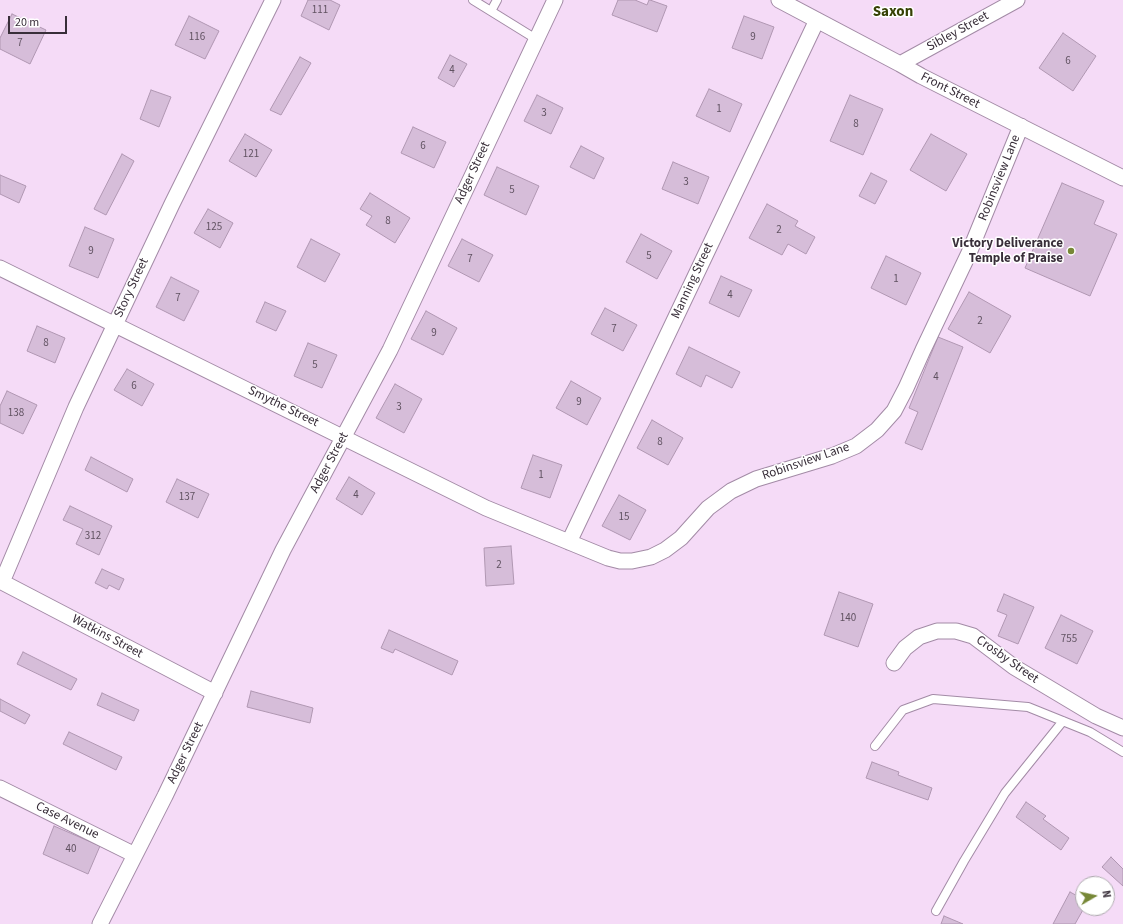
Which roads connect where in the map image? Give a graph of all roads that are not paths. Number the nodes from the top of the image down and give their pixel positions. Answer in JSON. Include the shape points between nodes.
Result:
{"nodes":[{"id":1,"x":273,"y":0,"type":"edge"},
{"id":2,"x":473,"y":0,"type":"edge"},
{"id":3,"x":496,"y":0,"type":"edge"},
{"id":4,"x":555,"y":0,"type":"edge"},
{"id":5,"x":779,"y":0,"type":"edge"},
{"id":6,"x":1017,"y":0,"type":"edge"},
{"id":7,"x":491,"y":11,"type":"junction"},
{"id":8,"x":817,"y":20,"type":"junction"},
{"id":9,"x":536,"y":39,"type":"junction"},
{"id":10,"x":900,"y":64,"type":"junction"},
{"id":11,"x":1021,"y":126,"type":"junction"},
{"id":12,"x":1123,"y":178,"type":"edge"},
{"id":13,"x":0,"y":268,"type":"edge"},
{"id":14,"x":115,"y":324,"type":"junction"},
{"id":15,"x":344,"y":437,"type":"junction"},
{"id":16,"x":569,"y":542,"type":"junction"},
{"id":17,"x":1,"y":581,"type":"edge"},
{"id":18,"x":894,"y":663,"type":"dead end"},
{"id":19,"x":215,"y":693,"type":"junction"},
{"id":20,"x":1062,"y":721,"type":"junction"},
{"id":21,"x":1123,"y":728,"type":"edge"},
{"id":22,"x":875,"y":746,"type":"dead end"},
{"id":23,"x":1123,"y":752,"type":"edge"},
{"id":24,"x":0,"y":788,"type":"edge"},
{"id":25,"x":135,"y":855,"type":"junction"},
{"id":26,"x":936,"y":911,"type":"dead end"},
{"id":27,"x":100,"y":924,"type":"edge"}],
"edges":[{"from":1,"to":14,"type":"street","name":"Story Street"},
{"from":2,"to":7,"type":"lane"},
{"from":3,"to":7,"type":"lane"},
{"from":4,"to":9,"type":"street","name":"Adger Street"},
{"from":5,"to":8,"type":"street","name":"Front Street"},
{"from":6,"to":10,"type":"street","name":"Sibley Street"},
{"from":7,"to":9,"type":"lane"},
{"from":8,"to":10,"type":"street","name":"Front Street"},
{"from":8,"to":16,"type":"street","name":"Manning Street"},
{"from":9,"to":15,"type":"street","name":"Adger Street","via":[[390,350]]},
{"from":10,"to":11,"type":"street","name":"Front Street"},
{"from":11,"to":12,"type":"street","name":"Front Street"},
{"from":11,"to":16,"type":"street","name":"Robinsview Lane","via":[[969,253],[906,388],[894,410],[877,430],[856,446],[756,479],[731,491],[708,508],[681,538],[651,557],[620,561]]},
{"from":13,"to":14,"type":"street","name":"Smythe Street"},
{"from":14,"to":15,"type":"street","name":"Smythe Street"},
{"from":14,"to":17,"type":"street","name":"Story Street"},
{"from":15,"to":16,"type":"street","name":"Smythe Street","via":[[486,508]]},
{"from":15,"to":19,"type":"street","name":"Adger Street","via":[[283,550]]},
{"from":17,"to":19,"type":"street","name":"Watkins Street"},
{"from":18,"to":21,"type":"street","name":"Crosby Street","via":[[905,648],[920,637],[937,631],[956,631],[973,636],[1014,667],[1096,716]]},
{"from":19,"to":25,"type":"street","name":"Adger Street"},
{"from":20,"to":22,"type":"lane","via":[[1028,707],[933,699],[903,710]]},
{"from":20,"to":23,"type":"lane","via":[[1090,732]]},
{"from":20,"to":26,"type":"lane","via":[[1005,793]]},
{"from":24,"to":25,"type":"street","name":"Case Avenue"},
{"from":25,"to":27,"type":"street","name":"Adger Street"}]}
